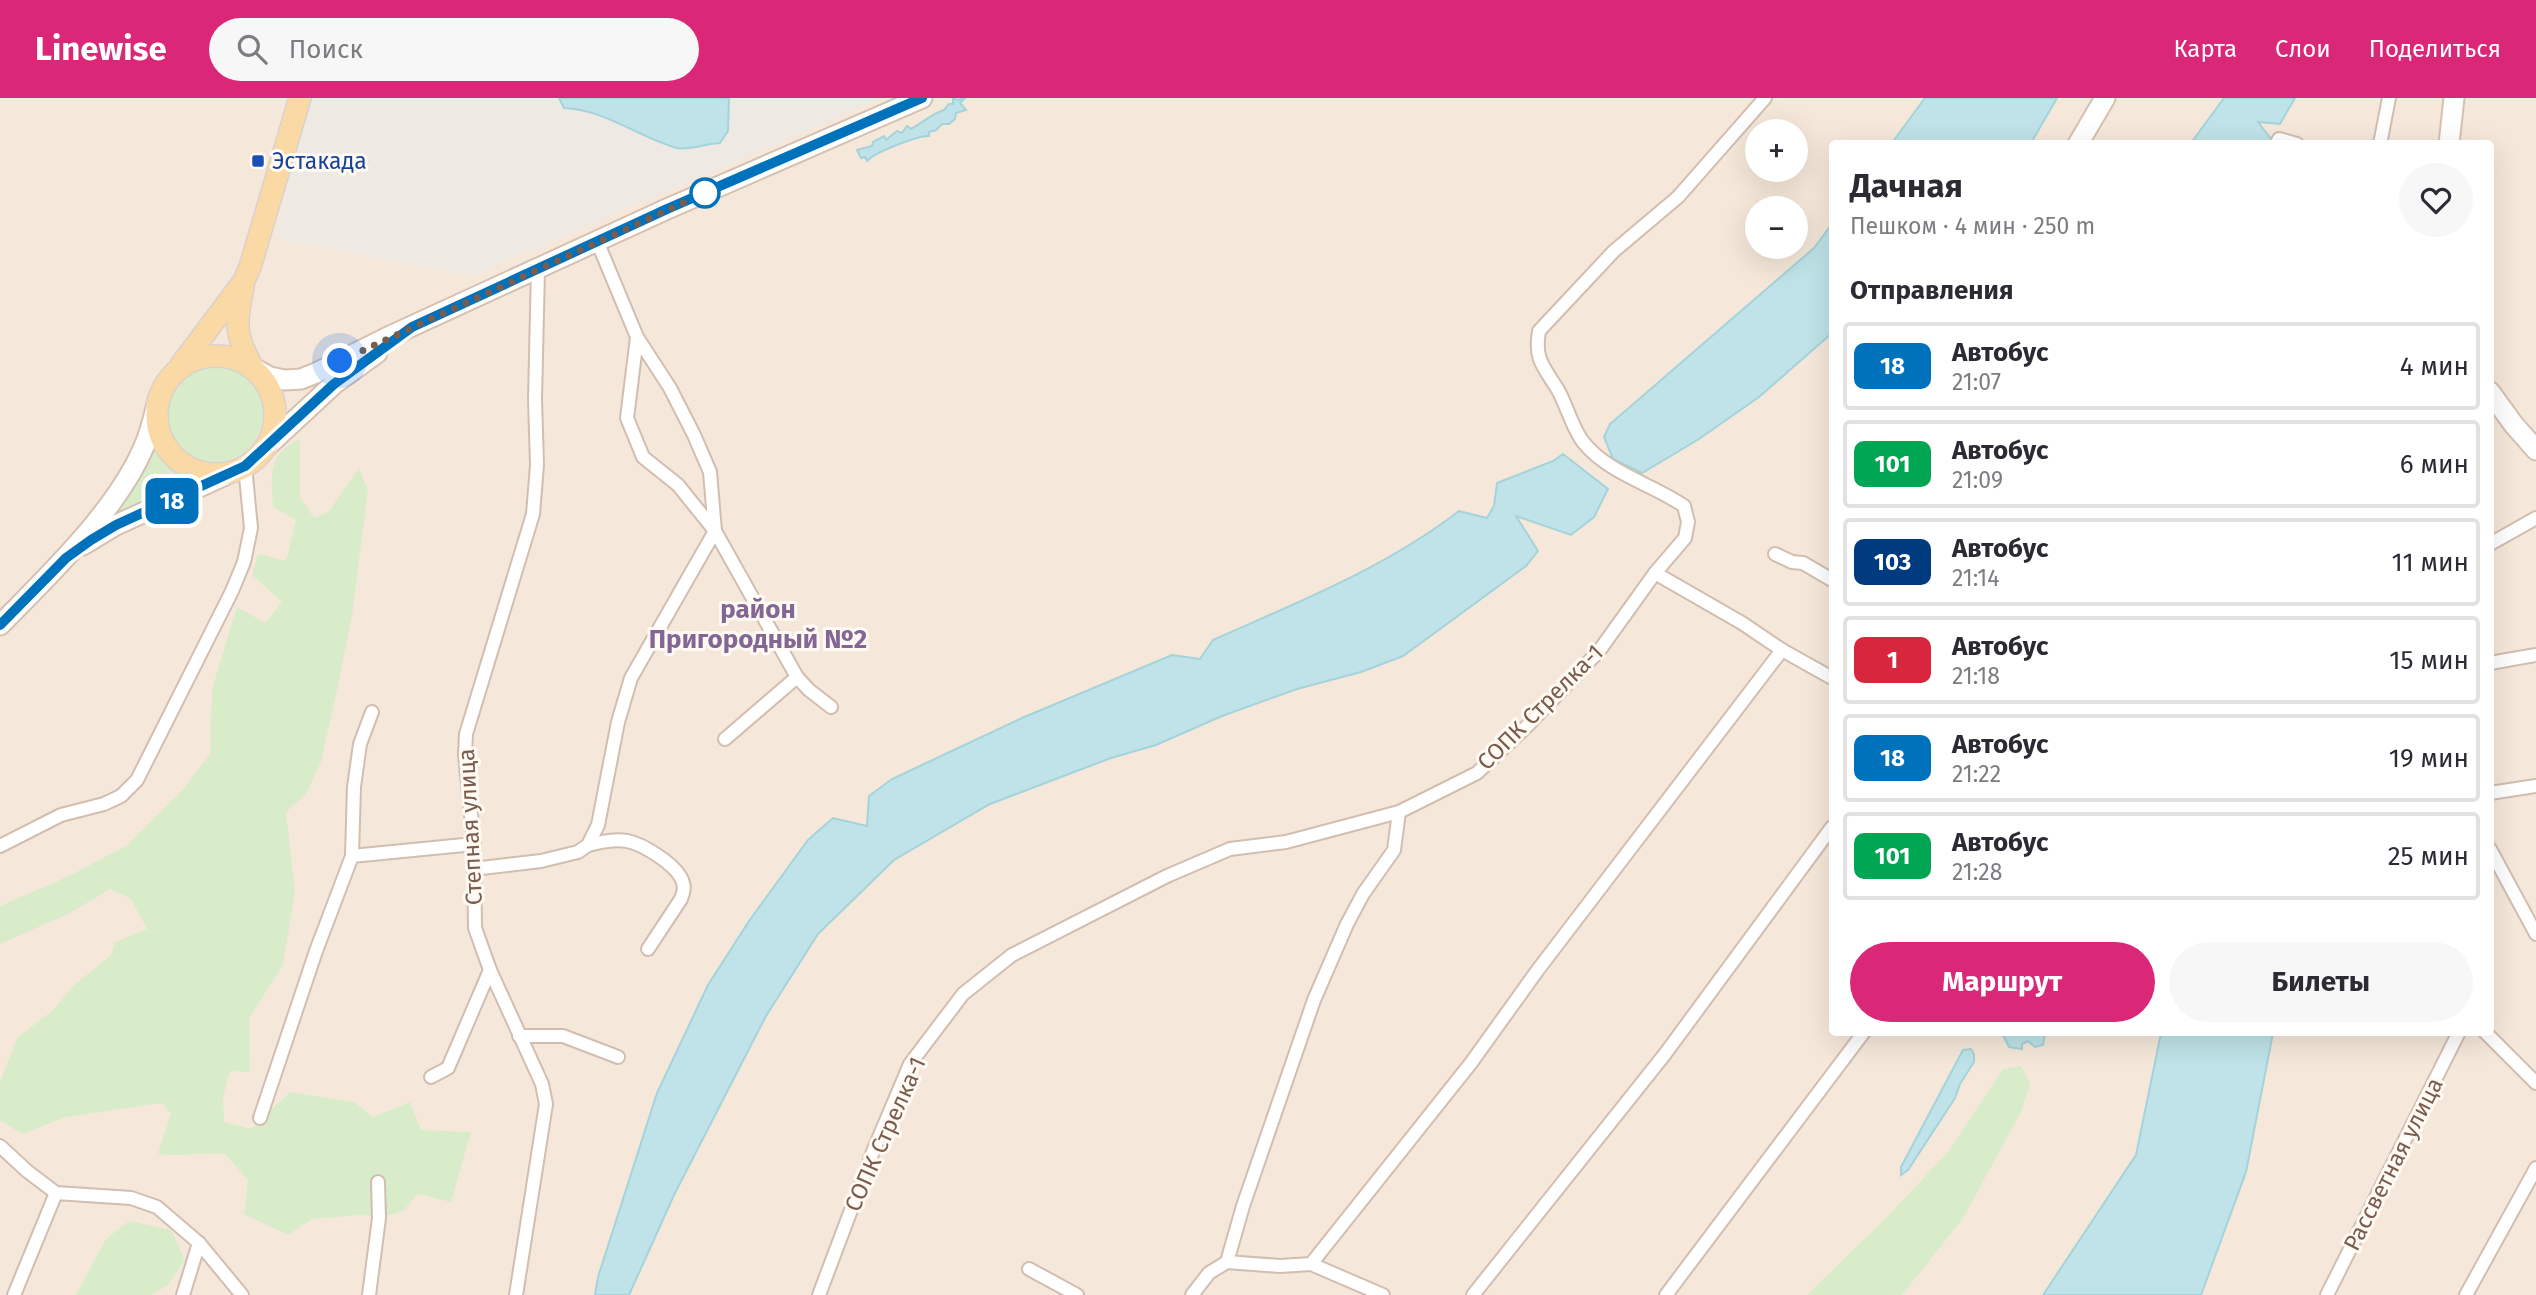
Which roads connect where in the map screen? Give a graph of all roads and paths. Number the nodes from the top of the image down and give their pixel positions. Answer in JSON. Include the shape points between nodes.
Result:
{"nodes":[{"id":1,"x":300,"y":98,"type":"edge"},
{"id":2,"x":922,"y":98,"type":"edge"},
{"id":3,"x":1765,"y":98,"type":"edge"},
{"id":4,"x":2105,"y":98,"type":"edge"},
{"id":5,"x":2389,"y":98,"type":"edge"},
{"id":6,"x":2454,"y":98,"type":"edge"},
{"id":7,"x":2080,"y":140,"type":"edge"},
{"id":8,"x":2381,"y":140,"type":"edge"},
{"id":9,"x":2449,"y":140,"type":"edge"},
{"id":10,"x":597,"y":241,"type":"junction"},
{"id":11,"x":538,"y":269,"type":"junction"},
{"id":12,"x":244,"y":281,"type":"junction"},
{"id":13,"x":412,"y":327,"type":"junction"},
{"id":14,"x":637,"y":337,"type":"junction"},
{"id":15,"x":255,"y":368,"type":"junction"},
{"id":16,"x":177,"y":369,"type":"junction"},
{"id":17,"x":159,"y":397,"type":"junction"},
{"id":18,"x":2494,"y":397,"type":"edge"},
{"id":19,"x":264,"y":449,"type":"junction"},
{"id":20,"x":2536,"y":450,"type":"edge"},
{"id":21,"x":240,"y":469,"type":"junction"},
{"id":22,"x":2536,"y":518,"type":"edge"},
{"id":23,"x":715,"y":531,"type":"junction"},
{"id":24,"x":2494,"y":542,"type":"edge"},
{"id":25,"x":1775,"y":555,"type":"dead end"},
{"id":26,"x":66,"y":558,"type":"junction"},
{"id":27,"x":1655,"y":573,"type":"junction"},
{"id":28,"x":1829,"y":578,"type":"edge"},
{"id":29,"x":0,"y":625,"type":"edge"},
{"id":30,"x":1782,"y":650,"type":"junction"},
{"id":31,"x":2536,"y":655,"type":"edge"},
{"id":32,"x":2494,"y":662,"type":"edge"},
{"id":33,"x":1829,"y":676,"type":"edge"},
{"id":34,"x":797,"y":677,"type":"junction"},
{"id":35,"x":831,"y":708,"type":"dead end"},
{"id":36,"x":372,"y":712,"type":"dead end"},
{"id":37,"x":725,"y":739,"type":"dead end"},
{"id":38,"x":2536,"y":786,"type":"edge"},
{"id":39,"x":2494,"y":792,"type":"edge"},
{"id":40,"x":1399,"y":812,"type":"junction"},
{"id":41,"x":1829,"y":831,"type":"edge"},
{"id":42,"x":474,"y":844,"type":"junction"},
{"id":43,"x":589,"y":845,"type":"junction"},
{"id":44,"x":0,"y":846,"type":"edge"},
{"id":45,"x":352,"y":856,"type":"junction"},
{"id":46,"x":2494,"y":856,"type":"edge"},
{"id":47,"x":473,"y":869,"type":"junction"},
{"id":48,"x":2536,"y":934,"type":"edge"},
{"id":49,"x":648,"y":949,"type":"dead end"},
{"id":50,"x":490,"y":970,"type":"junction"},
{"id":51,"x":519,"y":1036,"type":"junction"},
{"id":52,"x":1861,"y":1036,"type":"edge"},
{"id":53,"x":2457,"y":1036,"type":"edge"},
{"id":54,"x":2489,"y":1036,"type":"edge"},
{"id":55,"x":618,"y":1057,"type":"dead end"},
{"id":56,"x":431,"y":1077,"type":"dead end"},
{"id":57,"x":2536,"y":1083,"type":"edge"},
{"id":58,"x":260,"y":1118,"type":"dead end"},
{"id":59,"x":0,"y":1146,"type":"edge"},
{"id":60,"x":2536,"y":1168,"type":"edge"},
{"id":61,"x":378,"y":1182,"type":"dead end"},
{"id":62,"x":56,"y":1193,"type":"junction"},
{"id":63,"x":199,"y":1243,"type":"junction"},
{"id":64,"x":1227,"y":1262,"type":"junction"},
{"id":65,"x":1311,"y":1264,"type":"junction"},
{"id":66,"x":1029,"y":1269,"type":"dead end"},
{"id":67,"x":14,"y":1295,"type":"edge"},
{"id":68,"x":183,"y":1295,"type":"edge"},
{"id":69,"x":242,"y":1295,"type":"edge"},
{"id":70,"x":369,"y":1295,"type":"edge"},
{"id":71,"x":516,"y":1295,"type":"edge"},
{"id":72,"x":819,"y":1295,"type":"edge"},
{"id":73,"x":1077,"y":1295,"type":"edge"},
{"id":74,"x":1192,"y":1295,"type":"edge"},
{"id":75,"x":1383,"y":1295,"type":"edge"},
{"id":76,"x":1472,"y":1295,"type":"edge"},
{"id":77,"x":1666,"y":1295,"type":"edge"},
{"id":78,"x":2327,"y":1295,"type":"edge"},
{"id":79,"x":2466,"y":1295,"type":"edge"}],
"edges":[{"from":1,"to":12,"type":"main road"},
{"from":2,"to":10,"type":"main road"},
{"from":3,"to":27,"type":"street","name":"СОПК Стрелка-1","via":[[1678,197],[1614,251],[1539,331],[1536,348],[1543,368],[1583,443],[1610,465],[1684,506],[1685,538]]},
{"from":4,"to":7,"type":"main road"},
{"from":5,"to":8,"type":"street"},
{"from":6,"to":9,"type":"main road"},
{"from":10,"to":11,"type":"main road"},
{"from":10,"to":14,"type":"street"},
{"from":11,"to":13,"type":"main road"},
{"from":11,"to":42,"type":"street","name":"Степная улица","via":[[533,514],[466,734]]},
{"from":12,"to":15,"type":"main road","via":[[237,332]]},
{"from":12,"to":16,"type":"main road"},
{"from":13,"to":15,"type":"main road","via":[[301,379],[270,377]]},
{"from":13,"to":19,"type":"main road","via":[[334,384]]},
{"from":14,"to":23,"type":"street","via":[[670,388],[710,472]]},
{"from":14,"to":23,"type":"street","via":[[627,418],[643,457],[678,485]]},
{"from":15,"to":16,"type":"main road","via":[[232,357],[215,356],[195,359]]},
{"from":15,"to":19,"type":"main road","via":[[273,398],[272,433]]},
{"from":16,"to":17,"type":"main road"},
{"from":17,"to":21,"type":"main road","via":[[158,429],[174,457],[202,473]]},
{"from":17,"to":26,"type":"main road","via":[[132,471]]},
{"from":18,"to":20,"type":"main road"},
{"from":19,"to":21,"type":"main road"},
{"from":21,"to":26,"type":"main road","via":[[116,525]]},
{"from":21,"to":44,"type":"street","via":[[251,528],[244,562],[137,780],[121,796],[61,815]]},
{"from":22,"to":24,"type":"street"},
{"from":23,"to":34,"type":"street"},
{"from":23,"to":43,"type":"street","via":[[631,678],[598,825]]},
{"from":25,"to":28,"type":"street","via":[[1803,563]]},
{"from":26,"to":29,"type":"main road"},
{"from":27,"to":30,"type":"street"},
{"from":27,"to":40,"type":"street","name":"СОПК Стрелка-1","via":[[1599,651],[1477,774]]},
{"from":30,"to":33,"type":"street"},
{"from":30,"to":65,"type":"street","via":[[1471,1063]]},
{"from":31,"to":32,"type":"street"},
{"from":34,"to":35,"type":"street"},
{"from":34,"to":37,"type":"street"},
{"from":36,"to":45,"type":"street","via":[[358,755]]},
{"from":38,"to":39,"type":"street"},
{"from":40,"to":64,"type":"street","via":[[1394,850],[1352,914],[1314,1000]]},
{"from":40,"to":72,"type":"street","name":"СОПК Стрелка-1","via":[[1286,842],[1230,849],[1012,955],[963,994],[910,1064]]},
{"from":41,"to":76,"type":"street","via":[[1665,1054]]},
{"from":42,"to":45,"type":"street"},
{"from":42,"to":47,"type":"street","name":"Степная улица"},
{"from":43,"to":47,"type":"street","via":[[541,861]]},
{"from":43,"to":49,"type":"street","via":[[610,841],[638,844],[680,875],[681,899]]},
{"from":45,"to":58,"type":"street"},
{"from":46,"to":48,"type":"street"},
{"from":47,"to":50,"type":"street","name":"Степная улица","via":[[475,928]]},
{"from":50,"to":51,"type":"street","name":"Степная улица"},
{"from":50,"to":56,"type":"street","via":[[448,1068]]},
{"from":51,"to":55,"type":"street","via":[[563,1036]]},
{"from":51,"to":71,"type":"street","name":"Степная улица","via":[[542,1084],[546,1104]]},
{"from":52,"to":77,"type":"street"},
{"from":53,"to":78,"type":"street","name":"Рассветная улица"},
{"from":54,"to":57,"type":"street"},
{"from":59,"to":62,"type":"street"},
{"from":60,"to":79,"type":"street"},
{"from":61,"to":70,"type":"street","via":[[379,1218]]},
{"from":62,"to":63,"type":"street","via":[[131,1198],[157,1207]]},
{"from":62,"to":67,"type":"street"},
{"from":63,"to":68,"type":"street"},
{"from":63,"to":69,"type":"street"},
{"from":64,"to":65,"type":"street"},
{"from":64,"to":74,"type":"street","via":[[1209,1273]]},
{"from":65,"to":75,"type":"street"},
{"from":66,"to":73,"type":"street"}]}
